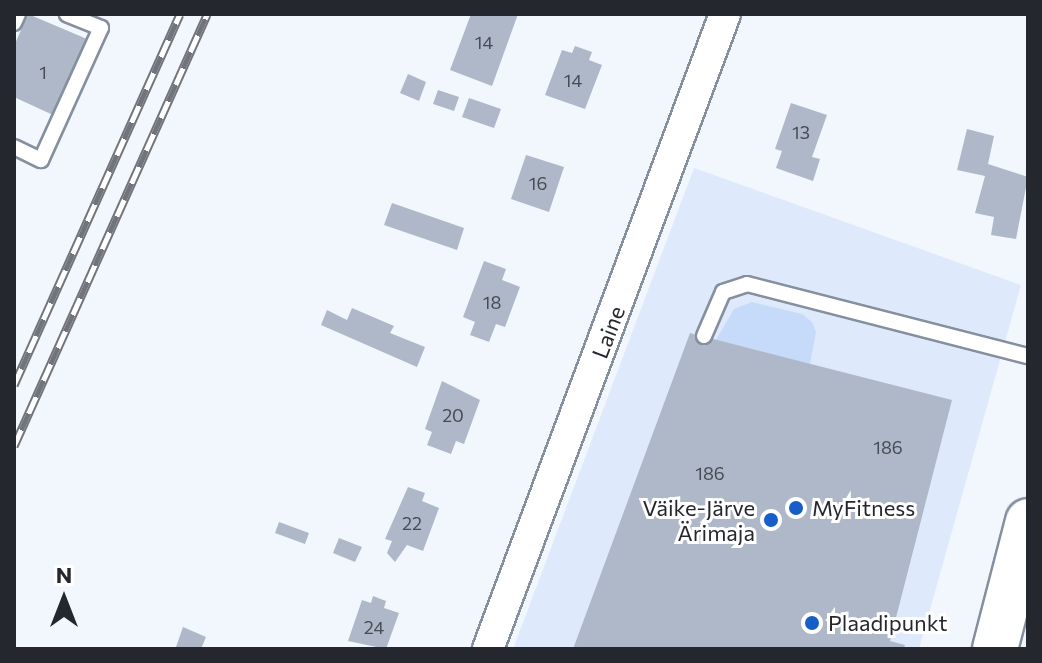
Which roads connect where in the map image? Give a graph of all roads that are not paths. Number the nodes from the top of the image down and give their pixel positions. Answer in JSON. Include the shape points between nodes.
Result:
{"nodes":[{"id":1,"x":18,"y":14,"type":"edge"},
{"id":2,"x":67,"y":14,"type":"edge"},
{"id":3,"x":725,"y":14,"type":"edge"},
{"id":4,"x":14,"y":23,"type":"edge"},
{"id":5,"x":14,"y":147,"type":"edge"},
{"id":6,"x":704,"y":336,"type":"dead end"},
{"id":7,"x":1028,"y":356,"type":"edge"},
{"id":8,"x":1028,"y":521,"type":"edge"},
{"id":9,"x":1008,"y":639,"type":"edge"},
{"id":10,"x":488,"y":649,"type":"edge"}],
"edges":[{"from":1,"to":4,"type":"lane"},
{"from":2,"to":5,"type":"lane","via":[[101,28],[41,160]]},
{"from":3,"to":10,"type":"street","name":"Laine"},
{"from":6,"to":7,"type":"lane","via":[[723,292],[747,284]]},
{"from":8,"to":9,"type":"highway"}]}
